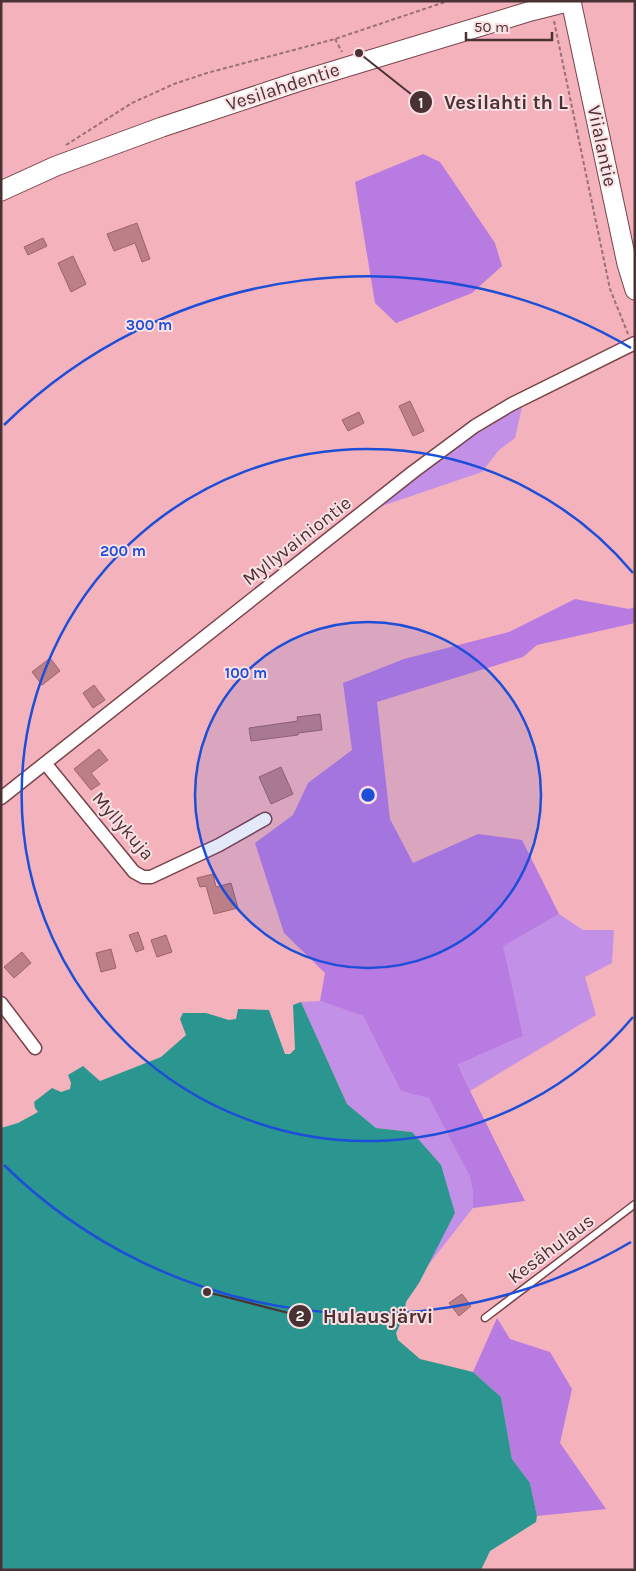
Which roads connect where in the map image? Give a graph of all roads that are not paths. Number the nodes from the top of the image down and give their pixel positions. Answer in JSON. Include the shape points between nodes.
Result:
{"nodes":[{"id":1,"x":571,"y":1,"type":"edge"},
{"id":2,"x":1,"y":191,"type":"edge"},
{"id":3,"x":635,"y":290,"type":"edge"},
{"id":4,"x":633,"y":343,"type":"edge"},
{"id":5,"x":45,"y":763,"type":"junction"},
{"id":6,"x":1,"y":798,"type":"edge"},
{"id":7,"x":265,"y":818,"type":"dead end"},
{"id":8,"x":1,"y":1003,"type":"edge"},
{"id":9,"x":35,"y":1048,"type":"dead end"},
{"id":10,"x":635,"y":1204,"type":"edge"},
{"id":11,"x":486,"y":1318,"type":"dead end"}],
"edges":[{"from":1,"to":2,"type":"main road","name":"Vesilahdentie","via":[[530,8],[162,127],[56,166]]},
{"from":1,"to":3,"type":"main road","name":"Viialantie"},
{"from":4,"to":5,"type":"street","name":"Myllyvainiontie","via":[[475,426]]},
{"from":5,"to":6,"type":"street","name":"Myllyvainiontie"},
{"from":5,"to":7,"type":"street","name":"Myllykuja","via":[[134,872],[143,878],[219,845]]},
{"from":8,"to":9,"type":"street"},
{"from":10,"to":11,"type":"lane","name":"Kesähulaus"}]}
